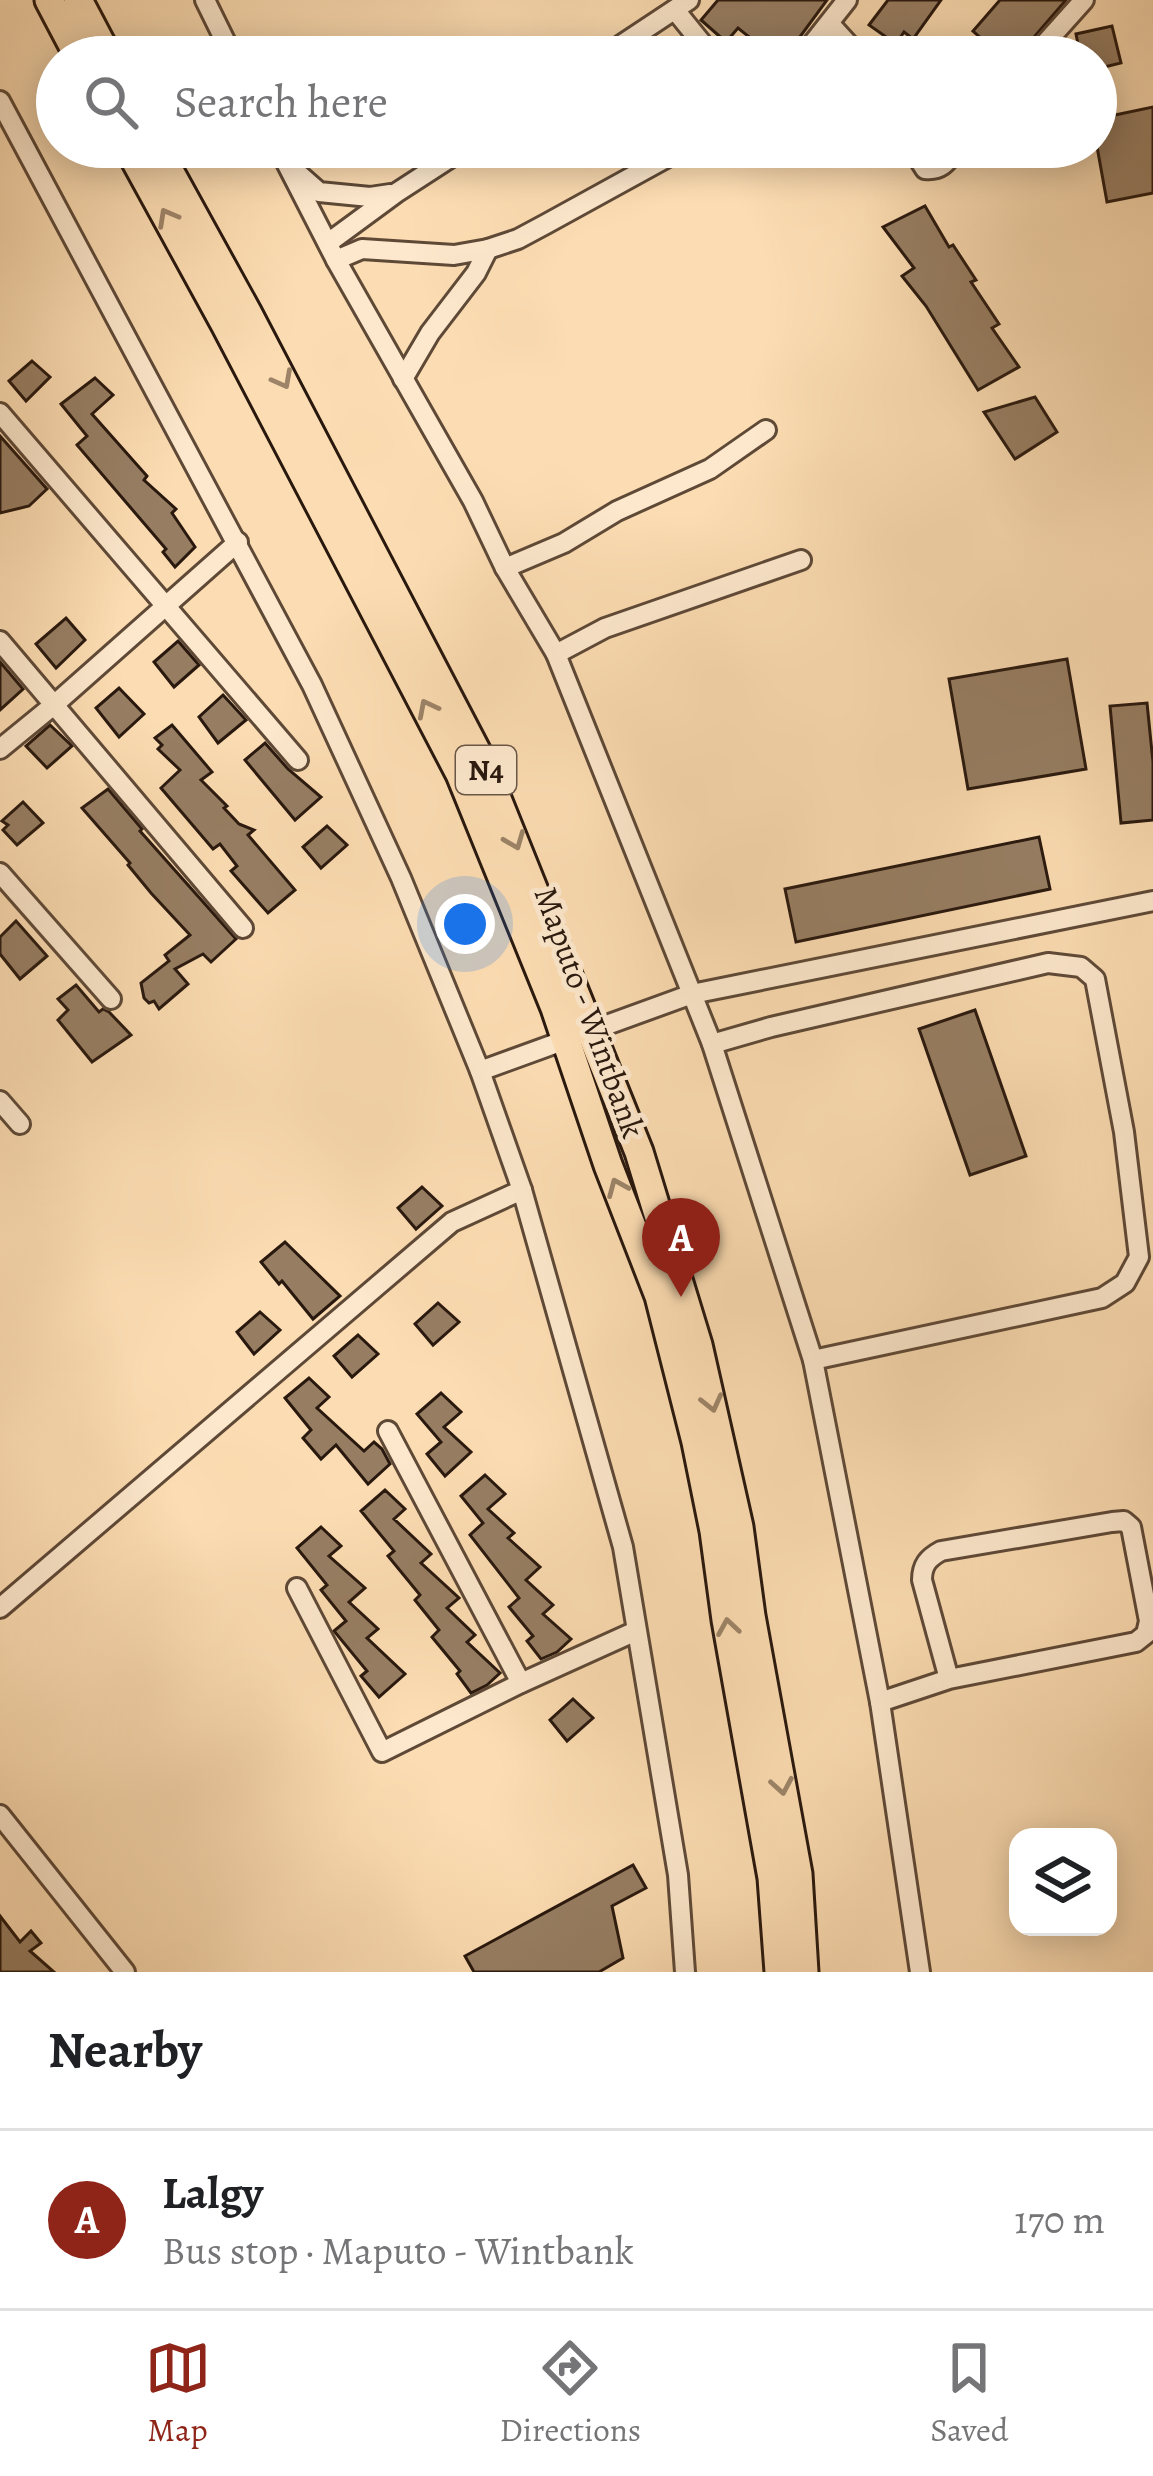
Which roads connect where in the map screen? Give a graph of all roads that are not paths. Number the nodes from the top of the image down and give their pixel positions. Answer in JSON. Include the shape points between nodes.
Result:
{"nodes":[{"id":1,"x":49,"y":0,"type":"edge"},
{"id":2,"x":78,"y":0,"type":"edge"},
{"id":3,"x":205,"y":0,"type":"edge"},
{"id":4,"x":847,"y":0,"type":"edge"},
{"id":5,"x":1084,"y":0,"type":"edge"},
{"id":6,"x":682,"y":5,"type":"edge"},
{"id":7,"x":830,"y":24,"type":"junction"},
{"id":8,"x":68,"y":36,"type":"edge"},
{"id":9,"x":97,"y":36,"type":"edge"},
{"id":10,"x":223,"y":36,"type":"edge"},
{"id":11,"x":635,"y":36,"type":"edge"},
{"id":12,"x":700,"y":36,"type":"edge"},
{"id":13,"x":820,"y":36,"type":"edge"},
{"id":14,"x":841,"y":36,"type":"edge"},
{"id":15,"x":1052,"y":36,"type":"edge"},
{"id":16,"x":0,"y":101,"type":"edge"},
{"id":17,"x":36,"y":168,"type":"edge"},
{"id":18,"x":36,"y":168,"type":"edge"},
{"id":19,"x":139,"y":168,"type":"edge"},
{"id":20,"x":168,"y":168,"type":"edge"},
{"id":21,"x":289,"y":168,"type":"edge"},
{"id":22,"x":295,"y":168,"type":"edge"},
{"id":23,"x":435,"y":168,"type":"edge"},
{"id":24,"x":648,"y":168,"type":"edge"},
{"id":25,"x":396,"y":193,"type":"junction"},
{"id":26,"x":488,"y":249,"type":"junction"},
{"id":27,"x":332,"y":251,"type":"junction"},
{"id":28,"x":404,"y":379,"type":"junction"},
{"id":29,"x":0,"y":413,"type":"edge"},
{"id":30,"x":766,"y":430,"type":"dead end"},
{"id":31,"x":238,"y":542,"type":"junction"},
{"id":32,"x":801,"y":560,"type":"dead end"},
{"id":33,"x":505,"y":568,"type":"junction"},
{"id":34,"x":166,"y":606,"type":"junction"},
{"id":35,"x":0,"y":640,"type":"edge"},
{"id":36,"x":556,"y":654,"type":"junction"},
{"id":37,"x":55,"y":704,"type":"junction"},
{"id":38,"x":0,"y":749,"type":"edge"},
{"id":39,"x":298,"y":760,"type":"dead end"},
{"id":40,"x":0,"y":873,"type":"edge"},
{"id":41,"x":1153,"y":901,"type":"edge"},
{"id":42,"x":243,"y":928,"type":"dead end"},
{"id":43,"x":692,"y":994,"type":"junction"},
{"id":44,"x":111,"y":999,"type":"dead end"},
{"id":45,"x":578,"y":1035,"type":"junction"},
{"id":46,"x":712,"y":1044,"type":"junction"},
{"id":47,"x":480,"y":1071,"type":"junction"},
{"id":48,"x":0,"y":1100,"type":"edge"},
{"id":49,"x":20,"y":1124,"type":"dead end"},
{"id":50,"x":522,"y":1190,"type":"junction"},
{"id":51,"x":813,"y":1360,"type":"junction"},
{"id":52,"x":388,"y":1431,"type":"dead end"},
{"id":53,"x":297,"y":1588,"type":"dead end"},
{"id":54,"x":0,"y":1609,"type":"edge"},
{"id":55,"x":636,"y":1631,"type":"junction"},
{"id":56,"x":949,"y":1678,"type":"junction"},
{"id":57,"x":520,"y":1683,"type":"junction"},
{"id":58,"x":880,"y":1702,"type":"junction"},
{"id":59,"x":0,"y":1815,"type":"edge"},
{"id":60,"x":124,"y":1972,"type":"edge"},
{"id":61,"x":685,"y":1972,"type":"edge"},
{"id":62,"x":778,"y":1972,"type":"edge"},
{"id":63,"x":804,"y":1972,"type":"edge"},
{"id":64,"x":920,"y":1972,"type":"edge"}],
"edges":[{"from":1,"to":8,"type":"highway"},
{"from":2,"to":9,"type":"highway"},
{"from":3,"to":10,"type":"street"},
{"from":4,"to":7,"type":"street"},
{"from":5,"to":15,"type":"street"},
{"from":6,"to":11,"type":"street"},
{"from":6,"to":12,"type":"street"},
{"from":7,"to":13,"type":"street"},
{"from":7,"to":14,"type":"street"},
{"from":16,"to":18,"type":"street"},
{"from":17,"to":31,"type":"street"},
{"from":45,"to":19,"type":"highway","name":"Maputo - Wintbank","number":"N4","one_way":true,"via":[[460,774]]},
{"from":20,"to":45,"type":"highway","name":"Maputo - Wintbank","number":"N4","one_way":true,"via":[[483,764]]},
{"from":21,"to":27,"type":"street"},
{"from":22,"to":25,"type":"street","via":[[319,192]]},
{"from":23,"to":25,"type":"street"},
{"from":24,"to":26,"type":"street"},
{"from":25,"to":27,"type":"street"},
{"from":26,"to":27,"type":"street"},
{"from":26,"to":28,"type":"street"},
{"from":27,"to":28,"type":"street"},
{"from":28,"to":33,"type":"street"},
{"from":29,"to":34,"type":"street"},
{"from":30,"to":33,"type":"street","via":[[710,469]]},
{"from":31,"to":34,"type":"street"},
{"from":31,"to":47,"type":"street","via":[[401,878]]},
{"from":32,"to":36,"type":"street","via":[[605,628]]},
{"from":33,"to":36,"type":"street"},
{"from":34,"to":37,"type":"street"},
{"from":34,"to":39,"type":"street"},
{"from":35,"to":37,"type":"street"},
{"from":36,"to":43,"type":"street"},
{"from":37,"to":38,"type":"street"},
{"from":37,"to":42,"type":"street"},
{"from":40,"to":44,"type":"street"},
{"from":41,"to":43,"type":"street"},
{"from":43,"to":45,"type":"street"},
{"from":43,"to":46,"type":"street"},
{"from":45,"to":47,"type":"street"},
{"from":62,"to":45,"type":"highway","name":"Maputo - Wintbank","number":"N4","one_way":true,"via":[[772,1878],[695,1442],[658,1296],[608,1165]]},
{"from":45,"to":63,"type":"highway","name":"Maputo - Wintbank","number":"N4","one_way":true,"via":[[653,1192],[720,1436],[797,1874]]},
{"from":46,"to":51,"type":"street"},
{"from":46,"to":51,"type":"street","via":[[1048,963],[1081,967],[1096,979],[1139,1257],[1125,1283],[1102,1298]]},
{"from":47,"to":50,"type":"street"},
{"from":48,"to":49,"type":"street"},
{"from":50,"to":54,"type":"street","via":[[452,1222]]},
{"from":50,"to":55,"type":"street","via":[[623,1547]]},
{"from":51,"to":58,"type":"street"},
{"from":52,"to":57,"type":"street"},
{"from":53,"to":57,"type":"street","via":[[382,1752]]},
{"from":55,"to":57,"type":"street"},
{"from":55,"to":61,"type":"street","via":[[678,1875]]},
{"from":56,"to":56,"type":"street","via":[[1146,1634],[1131,1527],[1112,1522],[932,1556],[922,1580]]},
{"from":56,"to":58,"type":"street"},
{"from":58,"to":64,"type":"street"},
{"from":59,"to":60,"type":"street"}]}
